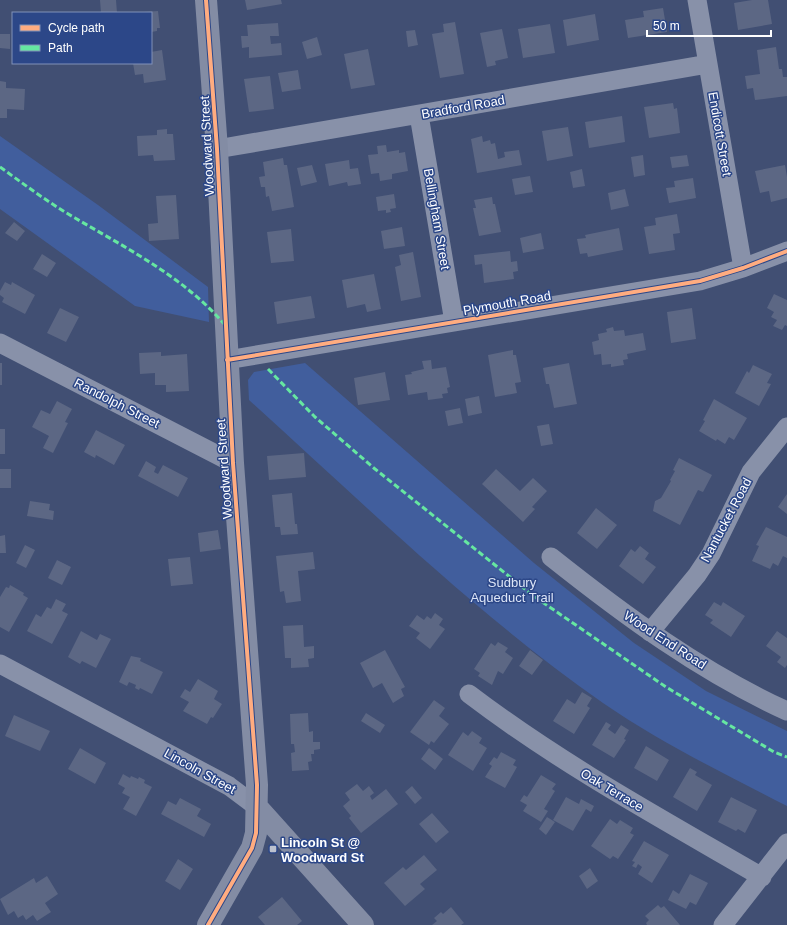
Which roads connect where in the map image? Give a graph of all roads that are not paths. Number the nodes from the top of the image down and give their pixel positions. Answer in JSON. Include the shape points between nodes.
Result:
{"nodes":[{"id":1,"x":206,"y":0,"type":"edge"},
{"id":2,"x":697,"y":0,"type":"edge"},
{"id":3,"x":708,"y":64,"type":"junction"},
{"id":4,"x":419,"y":115,"type":"junction"},
{"id":5,"x":217,"y":149,"type":"junction"},
{"id":6,"x":787,"y":251,"type":"edge"},
{"id":7,"x":743,"y":268,"type":"junction"},
{"id":8,"x":454,"y":322,"type":"junction"},
{"id":9,"x":0,"y":343,"type":"edge"},
{"id":10,"x":227,"y":360,"type":"junction"},
{"id":11,"x":787,"y":426,"type":"edge"},
{"id":12,"x":233,"y":463,"type":"junction"},
{"id":13,"x":551,"y":557,"type":"dead end"},
{"id":14,"x":650,"y":632,"type":"junction"},
{"id":15,"x":0,"y":664,"type":"edge"},
{"id":16,"x":469,"y":694,"type":"dead end"},
{"id":17,"x":787,"y":711,"type":"edge"},
{"id":18,"x":257,"y":807,"type":"junction"},
{"id":19,"x":787,"y":843,"type":"edge"},
{"id":20,"x":762,"y":877,"type":"junction"},
{"id":21,"x":208,"y":925,"type":"edge"},
{"id":22,"x":363,"y":925,"type":"edge"},
{"id":23,"x":723,"y":925,"type":"edge"}],
"edges":[{"from":1,"to":5,"type":"street","name":"Woodward Street"},
{"from":2,"to":3,"type":"street","name":"Endicott Street"},
{"from":3,"to":4,"type":"street","name":"Bradford Road"},
{"from":3,"to":7,"type":"street","name":"Endicott Street"},
{"from":4,"to":5,"type":"street","name":"Bradford Road"},
{"from":4,"to":8,"type":"street","name":"Bellingham Street"},
{"from":5,"to":10,"type":"street","name":"Woodward Street"},
{"from":6,"to":7,"type":"street","name":"Plymouth Road"},
{"from":7,"to":8,"type":"street","name":"Plymouth Road","via":[[700,281]]},
{"from":8,"to":10,"type":"street","name":"Plymouth Road"},
{"from":9,"to":12,"type":"street","name":"Randolph Street"},
{"from":10,"to":12,"type":"street","name":"Woodward Street"},
{"from":11,"to":14,"type":"street","name":"Nantucket Road","via":[[751,472],[711,554]]},
{"from":12,"to":18,"type":"street","name":"Woodward Street","via":[[257,776]]},
{"from":13,"to":14,"type":"street","name":"Wood End Road"},
{"from":14,"to":17,"type":"street","name":"Wood End Road","via":[[713,671]]},
{"from":15,"to":18,"type":"street","name":"Lincoln Street","via":[[230,786]]},
{"from":16,"to":20,"type":"street","name":"Oak Terrace","via":[[511,726],[570,765]]},
{"from":18,"to":21,"type":"street","name":"Woodward Street","via":[[256,833],[250,853]]},
{"from":18,"to":22,"type":"street","name":"Lincoln Street"},
{"from":19,"to":20,"type":"street"},
{"from":20,"to":23,"type":"street"}]}
